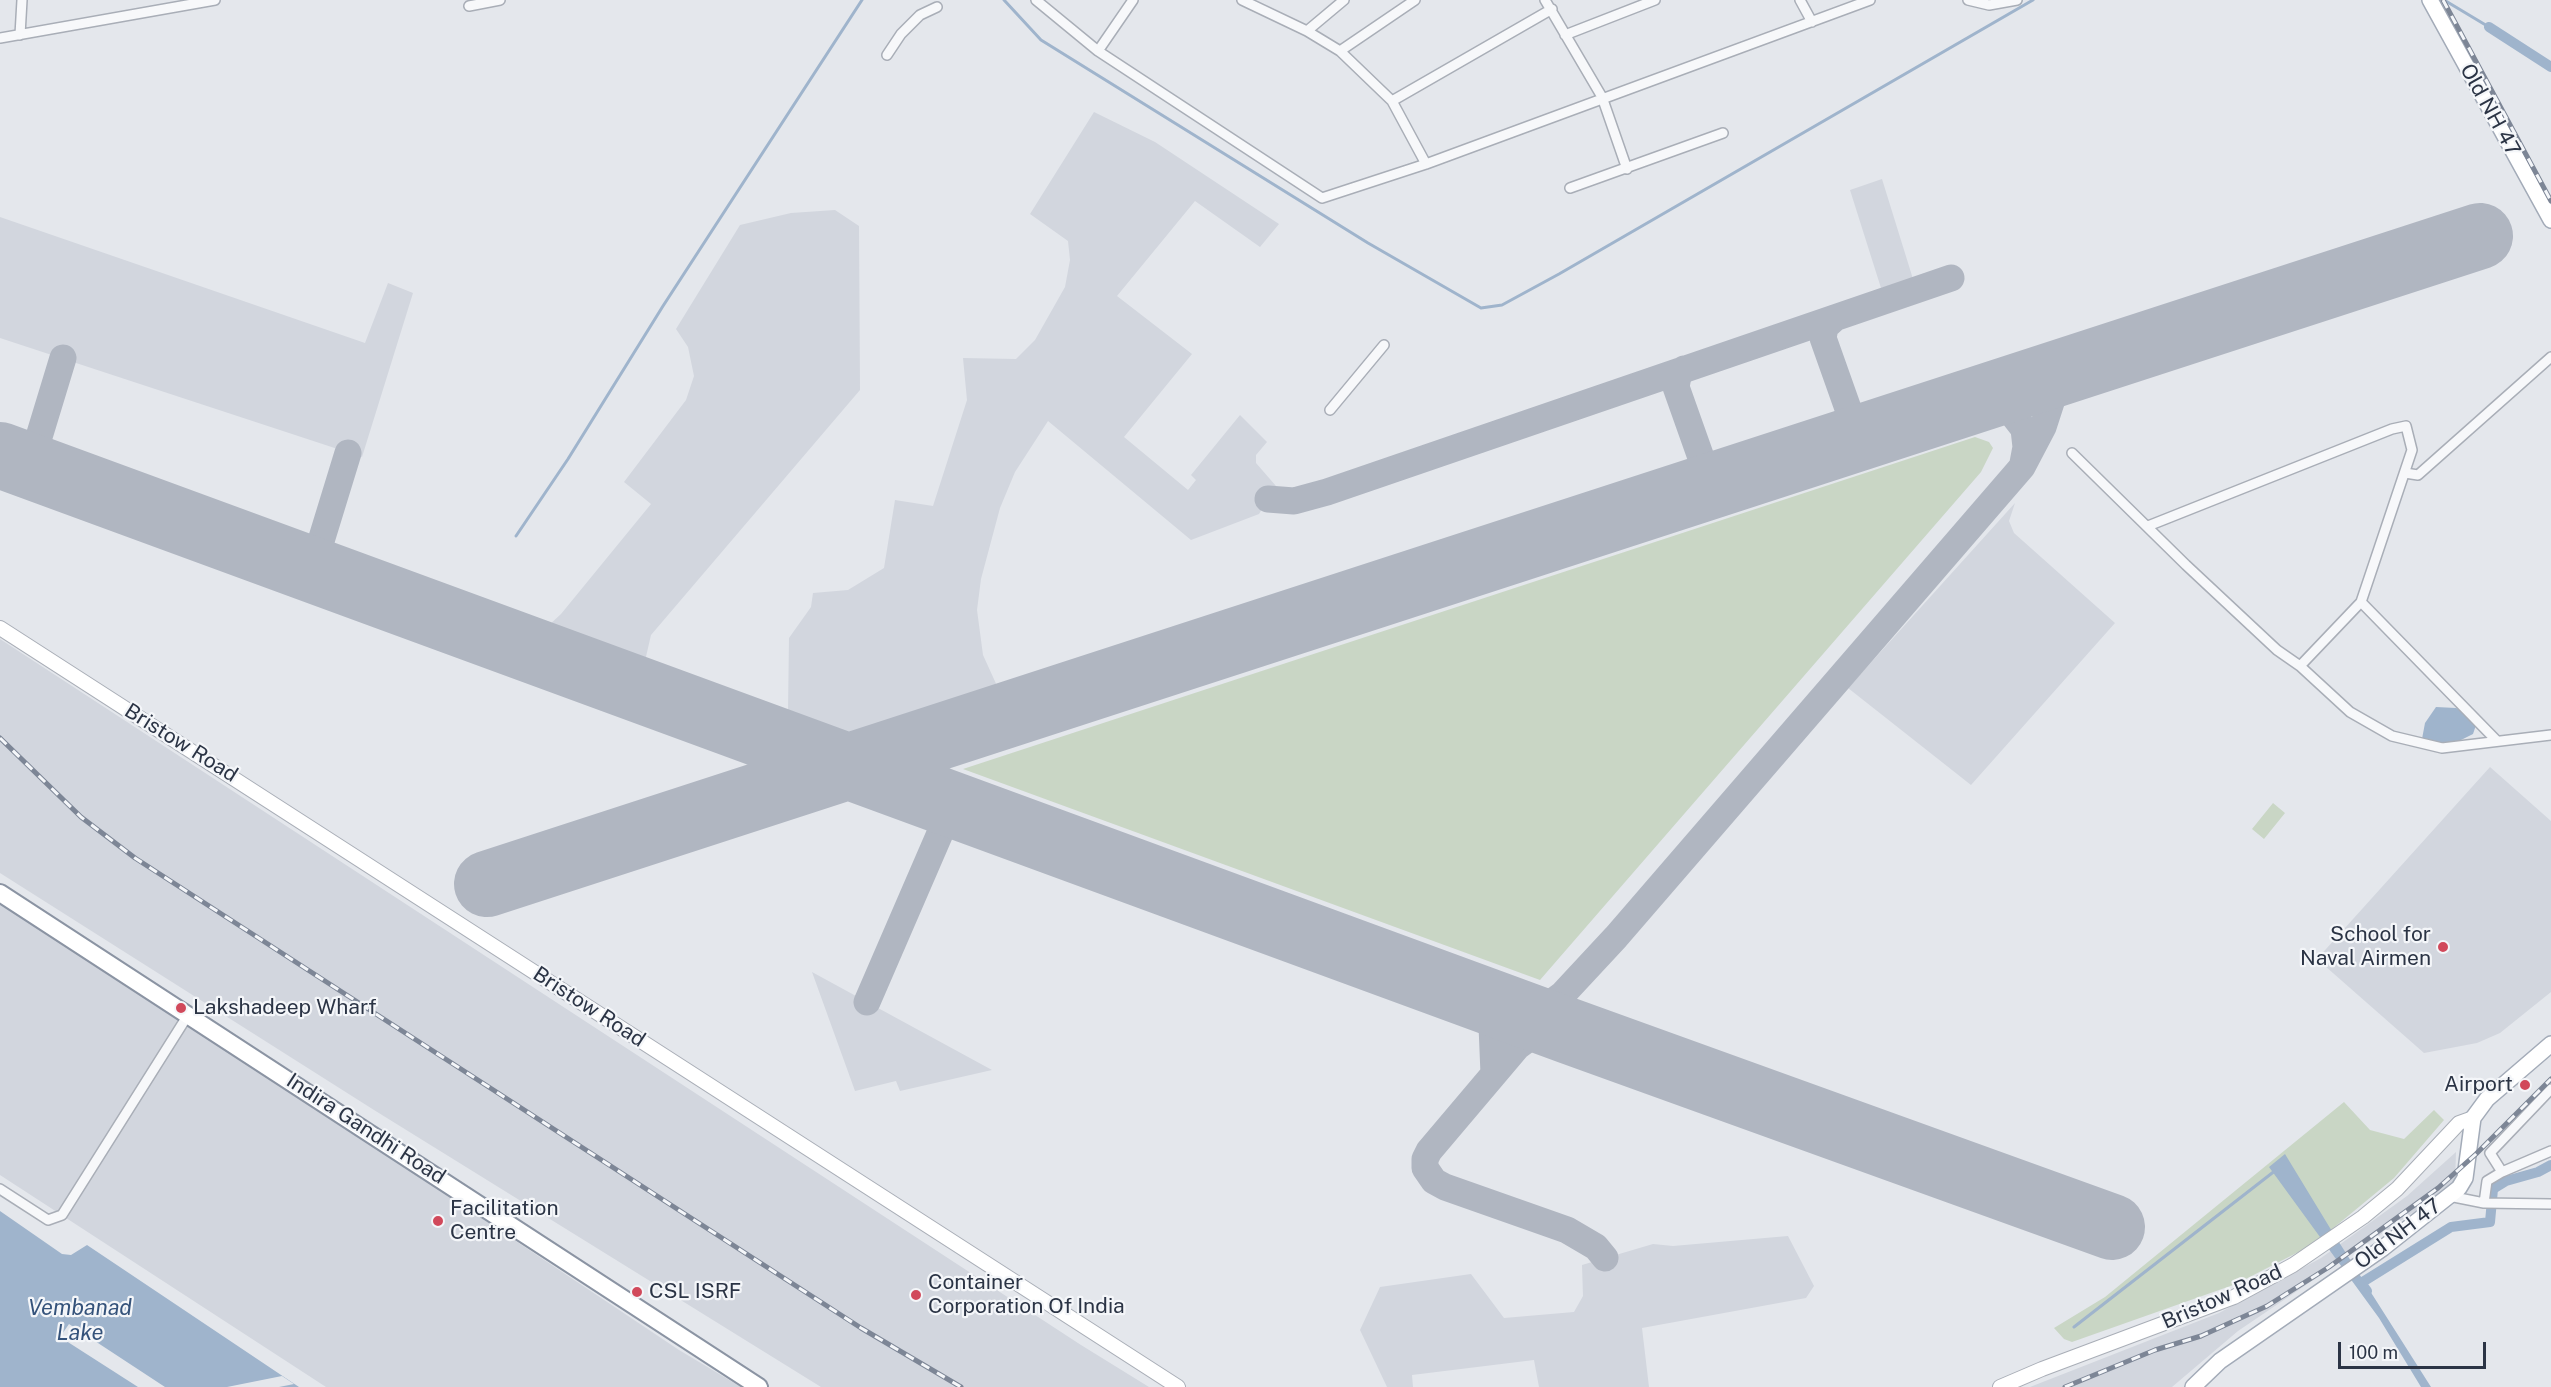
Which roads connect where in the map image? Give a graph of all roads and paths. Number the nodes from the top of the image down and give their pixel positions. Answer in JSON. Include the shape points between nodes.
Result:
{"nodes":[{"id":1,"x":22,"y":0,"type":"edge"},
{"id":2,"x":214,"y":0,"type":"edge"},
{"id":3,"x":500,"y":0,"type":"edge"},
{"id":4,"x":1037,"y":0,"type":"edge"},
{"id":5,"x":1133,"y":0,"type":"edge"},
{"id":6,"x":1242,"y":0,"type":"edge"},
{"id":7,"x":1344,"y":0,"type":"edge"},
{"id":8,"x":1415,"y":0,"type":"edge"},
{"id":9,"x":1545,"y":0,"type":"edge"},
{"id":10,"x":1624,"y":0,"type":"edge"},
{"id":11,"x":1655,"y":0,"type":"edge"},
{"id":12,"x":1800,"y":0,"type":"edge"},
{"id":13,"x":1870,"y":0,"type":"edge"},
{"id":14,"x":1968,"y":0,"type":"edge"},
{"id":15,"x":2017,"y":0,"type":"edge"},
{"id":16,"x":2430,"y":0,"type":"edge"},
{"id":17,"x":469,"y":6,"type":"dead end"},
{"id":18,"x":937,"y":7,"type":"dead end"},
{"id":19,"x":1552,"y":9,"type":"junction"},
{"id":20,"x":1630,"y":10,"type":"junction"},
{"id":21,"x":1812,"y":21,"type":"junction"},
{"id":22,"x":1307,"y":31,"type":"junction"},
{"id":23,"x":20,"y":35,"type":"junction"},
{"id":24,"x":1566,"y":35,"type":"junction"},
{"id":25,"x":0,"y":38,"type":"edge"},
{"id":26,"x":1098,"y":51,"type":"junction"},
{"id":27,"x":1340,"y":51,"type":"junction"},
{"id":28,"x":887,"y":55,"type":"dead end"},
{"id":29,"x":1602,"y":97,"type":"junction"},
{"id":30,"x":1392,"y":101,"type":"junction"},
{"id":31,"x":1723,"y":133,"type":"dead end"},
{"id":32,"x":1426,"y":164,"type":"junction"},
{"id":33,"x":1627,"y":169,"type":"junction"},
{"id":34,"x":1570,"y":188,"type":"dead end"},
{"id":35,"x":2551,"y":220,"type":"edge"},
{"id":36,"x":1384,"y":345,"type":"dead end"},
{"id":37,"x":2551,"y":357,"type":"edge"},
{"id":38,"x":1330,"y":410,"type":"dead end"},
{"id":39,"x":2072,"y":453,"type":"dead end"},
{"id":40,"x":2405,"y":473,"type":"junction"},
{"id":41,"x":2148,"y":526,"type":"junction"},
{"id":42,"x":2361,"y":602,"type":"junction"},
{"id":43,"x":0,"y":628,"type":"edge"},
{"id":44,"x":2300,"y":666,"type":"junction"},
{"id":45,"x":2551,"y":735,"type":"edge"},
{"id":46,"x":2496,"y":740,"type":"junction"},
{"id":47,"x":0,"y":893,"type":"edge"},
{"id":48,"x":188,"y":1015,"type":"junction"},
{"id":49,"x":2551,"y":1044,"type":"edge"},
{"id":50,"x":2551,"y":1089,"type":"edge"},
{"id":51,"x":2473,"y":1118,"type":"junction"},
{"id":52,"x":2551,"y":1151,"type":"edge"},
{"id":53,"x":2502,"y":1172,"type":"junction"},
{"id":54,"x":0,"y":1189,"type":"edge"},
{"id":55,"x":2449,"y":1196,"type":"junction"},
{"id":56,"x":2484,"y":1203,"type":"junction"},
{"id":57,"x":2551,"y":1204,"type":"edge"},
{"id":58,"x":759,"y":1387,"type":"edge"},
{"id":59,"x":1178,"y":1387,"type":"edge"},
{"id":60,"x":2000,"y":1387,"type":"edge"},
{"id":61,"x":2193,"y":1387,"type":"edge"}],
"edges":[{"from":1,"to":23,"type":"street"},
{"from":2,"to":23,"type":"street"},
{"from":3,"to":17,"type":"street"},
{"from":4,"to":26,"type":"street"},
{"from":5,"to":26,"type":"street"},
{"from":6,"to":22,"type":"street"},
{"from":7,"to":22,"type":"street"},
{"from":8,"to":27,"type":"street"},
{"from":9,"to":19,"type":"street"},
{"from":10,"to":20,"type":"street"},
{"from":11,"to":20,"type":"street"},
{"from":12,"to":21,"type":"street"},
{"from":13,"to":21,"type":"street"},
{"from":14,"to":15,"type":"street","via":[[1989,5]]},
{"from":16,"to":35,"type":"main road","name":"Old NH 47"},
{"from":18,"to":28,"type":"street","via":[[914,21]]},
{"from":19,"to":24,"type":"street"},
{"from":19,"to":30,"type":"street"},
{"from":20,"to":24,"type":"street"},
{"from":21,"to":29,"type":"street"},
{"from":22,"to":27,"type":"street"},
{"from":23,"to":25,"type":"street"},
{"from":24,"to":29,"type":"street"},
{"from":26,"to":32,"type":"street","via":[[1322,198]]},
{"from":27,"to":30,"type":"street"},
{"from":29,"to":32,"type":"street"},
{"from":29,"to":33,"type":"street"},
{"from":30,"to":32,"type":"street"},
{"from":31,"to":33,"type":"street"},
{"from":33,"to":34,"type":"street"},
{"from":36,"to":38,"type":"street"},
{"from":37,"to":40,"type":"street","via":[[2418,475]]},
{"from":39,"to":41,"type":"street"},
{"from":40,"to":41,"type":"street","via":[[2412,450],[2406,426]]},
{"from":40,"to":42,"type":"street"},
{"from":41,"to":44,"type":"street","via":[[2277,651]]},
{"from":42,"to":44,"type":"street"},
{"from":42,"to":46,"type":"street"},
{"from":43,"to":59,"type":"street","name":"Bristow Road"},
{"from":44,"to":46,"type":"street","via":[[2350,712],[2392,736],[2442,748]]},
{"from":45,"to":46,"type":"street"},
{"from":47,"to":48,"type":"highway","name":"Indira Gandhi Road"},
{"from":48,"to":54,"type":"street","via":[[62,1215],[48,1220]]},
{"from":48,"to":58,"type":"highway","name":"Indira Gandhi Road"},
{"from":49,"to":51,"type":"main road","via":[[2487,1099]]},
{"from":50,"to":53,"type":"street","via":[[2490,1153]]},
{"from":51,"to":55,"type":"main road","name":"Old NH 47","via":[[2465,1178]]},
{"from":51,"to":60,"type":"street","name":"Bristow Road","via":[[2458,1123],[2397,1189],[2294,1265],[2234,1297]]},
{"from":52,"to":53,"type":"street"},
{"from":53,"to":56,"type":"street","via":[[2487,1181]]},
{"from":55,"to":56,"type":"street"},
{"from":55,"to":61,"type":"main road","name":"Old NH 47","via":[[2383,1248],[2220,1361]]},
{"from":56,"to":57,"type":"street"}]}
